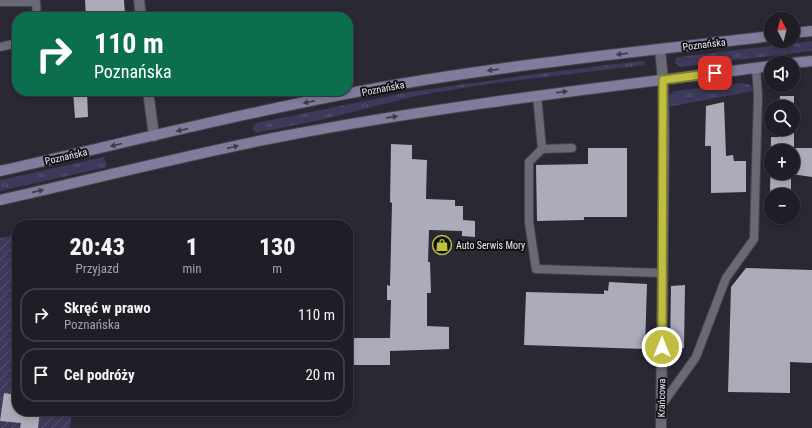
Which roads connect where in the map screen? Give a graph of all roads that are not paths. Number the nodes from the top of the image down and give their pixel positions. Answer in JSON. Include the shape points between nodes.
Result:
{"nodes":[{"id":1,"x":139,"y":0,"type":"edge"},
{"id":2,"x":0,"y":2,"type":"edge"},
{"id":3,"x":37,"y":12,"type":"edge"},
{"id":4,"x":140,"y":12,"type":"edge"},
{"id":5,"x":812,"y":31,"type":"edge"},
{"id":6,"x":800,"y":32,"type":"edge"},
{"id":7,"x":764,"y":37,"type":"edge"},
{"id":8,"x":12,"y":45,"type":"edge"},
{"id":9,"x":0,"y":47,"type":"edge"},
{"id":10,"x":660,"y":49,"type":"junction"},
{"id":11,"x":812,"y":61,"type":"edge"},
{"id":12,"x":800,"y":62,"type":"edge"},
{"id":13,"x":764,"y":67,"type":"edge"},
{"id":14,"x":756,"y":68,"type":"junction"},
{"id":15,"x":663,"y":80,"type":"junction"},
{"id":16,"x":353,"y":93,"type":"edge"},
{"id":17,"x":537,"y":95,"type":"junction"},
{"id":18,"x":149,"y":96,"type":"edge"},
{"id":19,"x":339,"y":96,"type":"edge"},
{"id":20,"x":154,"y":136,"type":"junction"},
{"id":21,"x":572,"y":148,"type":"dead end"},
{"id":22,"x":542,"y":149,"type":"junction"},
{"id":23,"x":0,"y":171,"type":"edge"},
{"id":24,"x":0,"y":200,"type":"edge"},
{"id":25,"x":662,"y":273,"type":"junction"},
{"id":26,"x":661,"y":406,"type":"junction"},
{"id":27,"x":661,"y":428,"type":"edge"}],
"edges":[{"from":1,"to":4,"type":"street"},
{"from":2,"to":3,"type":"lane","via":[[36,2]]},
{"from":5,"to":6,"type":"main road"},
{"from":7,"to":10,"type":"main road","name":"Poznańska"},
{"from":8,"to":9,"type":"lane"},
{"from":10,"to":15,"type":"street","name":"Krańcowa"},
{"from":10,"to":16,"type":"main road","name":"Poznańska","one_way":true,"via":[[487,71]]},
{"from":11,"to":12,"type":"main road"},
{"from":13,"to":14,"type":"main road"},
{"from":14,"to":15,"type":"main road"},
{"from":14,"to":26,"type":"lane","via":[[758,95],[754,239],[726,278],[696,357]]},
{"from":17,"to":15,"type":"main road","one_way":true},
{"from":15,"to":25,"type":"street","name":"Krańcowa"},
{"from":17,"to":22,"type":"lane"},
{"from":24,"to":17,"type":"main road","one_way":true,"via":[[282,136]]},
{"from":18,"to":20,"type":"street"},
{"from":19,"to":20,"type":"main road","name":"Poznańska","one_way":true},
{"from":20,"to":23,"type":"main road","name":"Poznańska","one_way":true},
{"from":21,"to":22,"type":"lane"},
{"from":22,"to":25,"type":"lane","via":[[529,162],[529,222],[536,269]]},
{"from":25,"to":26,"type":"street","name":"Krańcowa"},
{"from":26,"to":27,"type":"street","name":"Krańcowa"}]}
